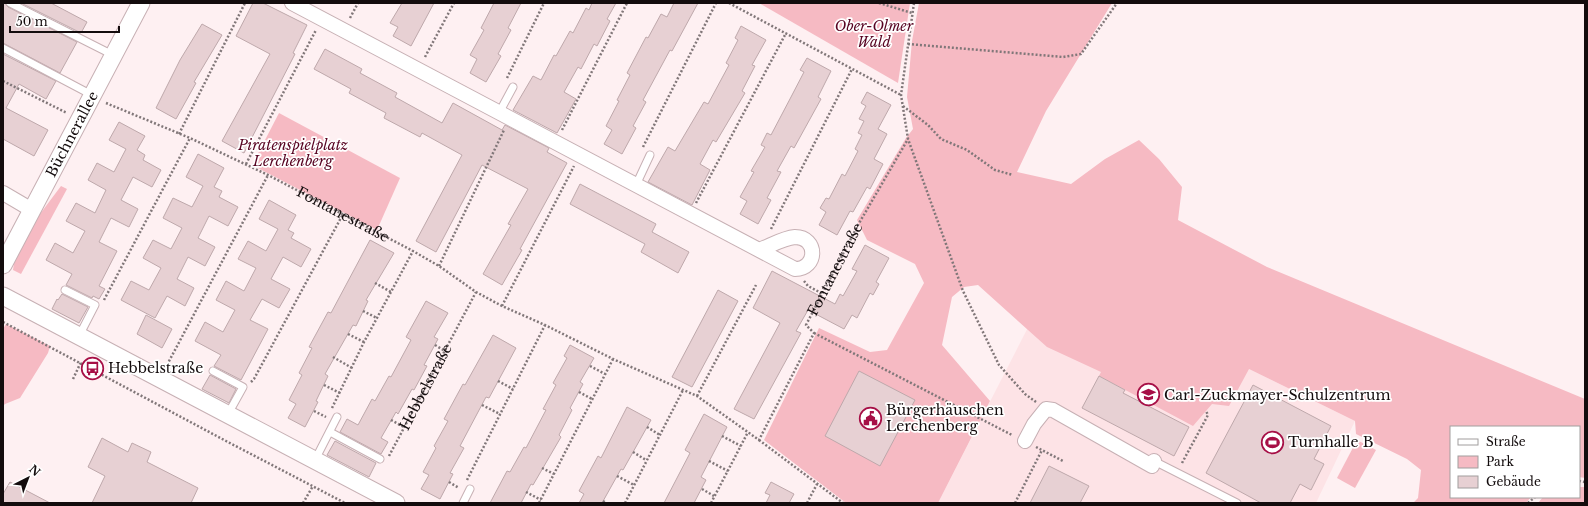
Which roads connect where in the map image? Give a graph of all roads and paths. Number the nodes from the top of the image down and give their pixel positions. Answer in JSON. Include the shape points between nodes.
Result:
{"nodes":[{"id":1,"x":10,"y":3,"type":"edge"},
{"id":2,"x":142,"y":3,"type":"edge"},
{"id":3,"x":245,"y":3,"type":"edge"},
{"id":4,"x":292,"y":3,"type":"edge"},
{"id":5,"x":454,"y":3,"type":"edge"},
{"id":6,"x":544,"y":3,"type":"edge"},
{"id":7,"x":627,"y":3,"type":"edge"},
{"id":8,"x":716,"y":3,"type":"edge"},
{"id":9,"x":729,"y":3,"type":"edge"},
{"id":10,"x":879,"y":3,"type":"edge"},
{"id":11,"x":914,"y":3,"type":"edge"},
{"id":12,"x":1117,"y":3,"type":"edge"},
{"id":13,"x":912,"y":13,"type":"junction"},
{"id":14,"x":322,"y":19,"type":"junction"},
{"id":15,"x":786,"y":33,"type":"junction"},
{"id":16,"x":908,"y":44,"type":"junction"},
{"id":17,"x":3,"y":48,"type":"edge"},
{"id":18,"x":114,"y":55,"type":"junction"},
{"id":19,"x":852,"y":69,"type":"junction"},
{"id":20,"x":418,"y":70,"type":"junction"},
{"id":21,"x":3,"y":81,"type":"edge"},
{"id":22,"x":506,"y":81,"type":"dead end"},
{"id":23,"x":513,"y":87,"type":"dead end"},
{"id":24,"x":901,"y":95,"type":"junction"},
{"id":25,"x":98,"y":98,"type":"junction"},
{"id":26,"x":902,"y":106,"type":"junction"},
{"id":27,"x":70,"y":115,"type":"dead end"},
{"id":28,"x":504,"y":116,"type":"junction"},
{"id":29,"x":179,"y":134,"type":"junction"},
{"id":30,"x":190,"y":138,"type":"junction"},
{"id":31,"x":908,"y":139,"type":"junction"},
{"id":32,"x":555,"y":143,"type":"junction"},
{"id":33,"x":640,"y":152,"type":"dead end"},
{"id":34,"x":579,"y":155,"type":"junction"},
{"id":35,"x":650,"y":155,"type":"dead end"},
{"id":36,"x":246,"y":164,"type":"junction"},
{"id":37,"x":268,"y":175,"type":"junction"},
{"id":38,"x":1013,"y":175,"type":"dead end"},
{"id":39,"x":636,"y":185,"type":"junction"},
{"id":40,"x":3,"y":193,"type":"edge"},
{"id":41,"x":32,"y":210,"type":"junction"},
{"id":42,"x":342,"y":214,"type":"junction"},
{"id":43,"x":690,"y":214,"type":"junction"},
{"id":44,"x":760,"y":250,"type":"junction"},
{"id":45,"x":412,"y":251,"type":"junction"},
{"id":46,"x":3,"y":265,"type":"edge"},
{"id":47,"x":439,"y":266,"type":"junction"},
{"id":48,"x":795,"y":269,"type":"junction"},
{"id":49,"x":375,"y":283,"type":"dead end"},
{"id":50,"x":756,"y":285,"type":"dead end"},
{"id":51,"x":65,"y":290,"type":"dead end"},
{"id":52,"x":390,"y":292,"type":"junction"},
{"id":53,"x":476,"y":292,"type":"junction"},
{"id":54,"x":823,"y":294,"type":"junction"},
{"id":55,"x":3,"y":296,"type":"edge"},
{"id":56,"x":95,"y":305,"type":"junction"},
{"id":57,"x":502,"y":306,"type":"junction"},
{"id":58,"x":364,"y":310,"type":"dead end"},
{"id":59,"x":377,"y":318,"type":"junction"},
{"id":60,"x":3,"y":322,"type":"edge"},
{"id":61,"x":545,"y":325,"type":"junction"},
{"id":62,"x":814,"y":333,"type":"junction"},
{"id":63,"x":348,"y":334,"type":"dead end"},
{"id":64,"x":79,"y":336,"type":"junction"},
{"id":65,"x":364,"y":342,"type":"junction"},
{"id":66,"x":435,"y":345,"type":"dead end"},
{"id":67,"x":445,"y":350,"type":"junction"},
{"id":68,"x":334,"y":357,"type":"dead end"},
{"id":69,"x":613,"y":359,"type":"junction"},
{"id":70,"x":81,"y":362,"type":"junction"},
{"id":71,"x":590,"y":366,"type":"dead end"},
{"id":72,"x":352,"y":368,"type":"junction"},
{"id":73,"x":164,"y":370,"type":"dead end"},
{"id":74,"x":213,"y":371,"type":"dead end"},
{"id":75,"x":605,"y":374,"type":"junction"},
{"id":76,"x":74,"y":379,"type":"dead end"},
{"id":77,"x":498,"y":381,"type":"dead end"},
{"id":78,"x":324,"y":385,"type":"dead end"},
{"id":79,"x":243,"y":386,"type":"junction"},
{"id":80,"x":513,"y":389,"type":"junction"},
{"id":81,"x":682,"y":390,"type":"junction"},
{"id":82,"x":579,"y":392,"type":"dead end"},
{"id":83,"x":340,"y":393,"type":"junction"},
{"id":84,"x":697,"y":396,"type":"junction"},
{"id":85,"x":592,"y":400,"type":"junction"},
{"id":86,"x":482,"y":405,"type":"dead end"},
{"id":87,"x":1046,"y":409,"type":"junction"},
{"id":88,"x":1206,"y":411,"type":"dead end"},
{"id":89,"x":228,"y":414,"type":"junction"},
{"id":90,"x":500,"y":414,"type":"junction"},
{"id":91,"x":337,"y":418,"type":"joint"},
{"id":92,"x":391,"y":420,"type":"dead end"},
{"id":93,"x":404,"y":427,"type":"junction"},
{"id":94,"x":646,"y":427,"type":"dead end"},
{"id":95,"x":330,"y":432,"type":"junction"},
{"id":96,"x":748,"y":432,"type":"junction"},
{"id":97,"x":660,"y":435,"type":"junction"},
{"id":98,"x":722,"y":436,"type":"dead end"},
{"id":99,"x":759,"y":440,"type":"junction"},
{"id":100,"x":1025,"y":441,"type":"junction"},
{"id":101,"x":741,"y":446,"type":"junction"},
{"id":102,"x":1042,"y":450,"type":"junction"},
{"id":103,"x":633,"y":452,"type":"dead end"},
{"id":104,"x":314,"y":460,"type":"junction"},
{"id":105,"x":383,"y":460,"type":"joint"},
{"id":106,"x":646,"y":460,"type":"junction"},
{"id":107,"x":709,"y":461,"type":"dead end"},
{"id":108,"x":1063,"y":461,"type":"dead end"},
{"id":109,"x":1154,"y":461,"type":"joint"},
{"id":110,"x":542,"y":468,"type":"dead end"},
{"id":111,"x":728,"y":471,"type":"junction"},
{"id":112,"x":1177,"y":472,"type":"junction"},
{"id":113,"x":554,"y":474,"type":"junction"},
{"id":114,"x":617,"y":476,"type":"dead end"},
{"id":115,"x":817,"y":484,"type":"junction"},
{"id":116,"x":634,"y":485,"type":"junction"},
{"id":117,"x":313,"y":486,"type":"junction"},
{"id":118,"x":470,"y":488,"type":"joint"},
{"id":119,"x":702,"y":488,"type":"dead end"},
{"id":120,"x":526,"y":492,"type":"dead end"},
{"id":121,"x":714,"y":496,"type":"junction"},
{"id":122,"x":540,"y":501,"type":"edge"},
{"id":123,"x":303,"y":503,"type":"edge"},
{"id":124,"x":345,"y":503,"type":"edge"},
{"id":125,"x":396,"y":503,"type":"edge"},
{"id":126,"x":464,"y":503,"type":"edge"},
{"id":127,"x":625,"y":503,"type":"edge"},
{"id":128,"x":711,"y":503,"type":"edge"},
{"id":129,"x":807,"y":503,"type":"edge"},
{"id":130,"x":843,"y":503,"type":"edge"},
{"id":131,"x":1014,"y":503,"type":"edge"},
{"id":132,"x":1237,"y":503,"type":"edge"}],
"edges":[{"from":1,"to":18,"type":"lane"},
{"from":2,"to":18,"type":"street","name":"Büchnerallee"},
{"from":3,"to":29,"type":"path"},
{"from":4,"to":14,"type":"street"},
{"from":5,"to":20,"type":"path"},
{"from":6,"to":22,"type":"path"},
{"from":7,"to":32,"type":"path"},
{"from":8,"to":33,"type":"path"},
{"from":9,"to":15,"type":"path"},
{"from":10,"to":13,"type":"path"},
{"from":11,"to":13,"type":"path"},
{"from":12,"to":16,"type":"path","via":[[1081,54],[1063,57]]},
{"from":13,"to":16,"type":"path"},
{"from":14,"to":20,"type":"street"},
{"from":14,"to":36,"type":"path"},
{"from":15,"to":19,"type":"path"},
{"from":15,"to":43,"type":"path"},
{"from":16,"to":24,"type":"path"},
{"from":17,"to":25,"type":"lane"},
{"from":18,"to":25,"type":"street","name":"Büchnerallee"},
{"from":19,"to":24,"type":"path"},
{"from":19,"to":44,"type":"path"},
{"from":20,"to":28,"type":"street"},
{"from":21,"to":27,"type":"path"},
{"from":23,"to":28,"type":"lane"},
{"from":24,"to":26,"type":"path"},
{"from":25,"to":29,"type":"path","name":"Fontanestraße"},
{"from":25,"to":41,"type":"street","name":"Büchnerallee"},
{"from":26,"to":31,"type":"path"},
{"from":26,"to":38,"type":"path","via":[[928,125],[941,139],[967,150],[995,170]]},
{"from":28,"to":32,"type":"street"},
{"from":28,"to":47,"type":"path"},
{"from":29,"to":30,"type":"path","name":"Fontanestraße"},
{"from":30,"to":36,"type":"path","name":"Fontanestraße"},
{"from":30,"to":56,"type":"path","via":[[104,299]]},
{"from":31,"to":54,"type":"path","name":"Fontanestraße","via":[[858,224]]},
{"from":31,"to":87,"type":"path","via":[[964,291],[999,365],[1025,394]]},
{"from":32,"to":34,"type":"street"},
{"from":34,"to":39,"type":"street"},
{"from":34,"to":57,"type":"path"},
{"from":35,"to":39,"type":"lane"},
{"from":36,"to":37,"type":"path","name":"Fontanestraße"},
{"from":37,"to":42,"type":"path","name":"Fontanestraße"},
{"from":37,"to":73,"type":"path"},
{"from":39,"to":43,"type":"street"},
{"from":40,"to":41,"type":"street"},
{"from":41,"to":46,"type":"street","name":"Büchnerallee"},
{"from":42,"to":45,"type":"path","name":"Fontanestraße"},
{"from":42,"to":79,"type":"path","via":[[254,379]]},
{"from":43,"to":44,"type":"street"},
{"from":44,"to":48,"type":"street"},
{"from":44,"to":48,"type":"street","name":"Fontanestraße","via":[[789,238],[802,238],[811,246],[813,255],[807,265]]},
{"from":45,"to":47,"type":"path","name":"Fontanestraße"},
{"from":45,"to":52,"type":"path"},
{"from":47,"to":53,"type":"path","name":"Fontanestraße"},
{"from":48,"to":54,"type":"path","via":[[808,286]]},
{"from":49,"to":52,"type":"path"},
{"from":50,"to":84,"type":"path"},
{"from":51,"to":56,"type":"lane"},
{"from":52,"to":59,"type":"path"},
{"from":53,"to":57,"type":"path","name":"Fontanestraße"},
{"from":53,"to":67,"type":"path","name":"Hebbelstraße"},
{"from":54,"to":62,"type":"path","name":"Fontanestraße","via":[[806,325]]},
{"from":55,"to":64,"type":"street"},
{"from":56,"to":64,"type":"lane"},
{"from":57,"to":61,"type":"path","name":"Fontanestraße"},
{"from":58,"to":59,"type":"path"},
{"from":59,"to":65,"type":"path"},
{"from":60,"to":70,"type":"path"},
{"from":61,"to":69,"type":"path","name":"Fontanestraße"},
{"from":61,"to":80,"type":"path"},
{"from":62,"to":99,"type":"path","name":"Fontanestraße"},
{"from":62,"to":100,"type":"path"},
{"from":63,"to":65,"type":"path"},
{"from":64,"to":89,"type":"street"},
{"from":65,"to":72,"type":"path"},
{"from":66,"to":67,"type":"path"},
{"from":67,"to":93,"type":"path","name":"Hebbelstraße"},
{"from":68,"to":72,"type":"path"},
{"from":69,"to":75,"type":"path"},
{"from":69,"to":81,"type":"path","name":"Fontanestraße"},
{"from":70,"to":76,"type":"path"},
{"from":70,"to":117,"type":"path"},
{"from":71,"to":75,"type":"path"},
{"from":72,"to":83,"type":"path"},
{"from":74,"to":79,"type":"lane"},
{"from":75,"to":85,"type":"path"},
{"from":77,"to":80,"type":"path"},
{"from":78,"to":83,"type":"path"},
{"from":79,"to":89,"type":"lane"},
{"from":80,"to":90,"type":"path"},
{"from":81,"to":84,"type":"path","name":"Fontanestraße"},
{"from":81,"to":97,"type":"path"},
{"from":82,"to":85,"type":"path"},
{"from":83,"to":91,"type":"path","via":[[332,408]]},
{"from":84,"to":96,"type":"path","name":"Fontanestraße"},
{"from":85,"to":113,"type":"path"},
{"from":86,"to":90,"type":"path"},
{"from":87,"to":100,"type":"street"},
{"from":87,"to":109,"type":"street","via":[[1053,410],[1152,466]]},
{"from":88,"to":112,"type":"path","via":[[1208,415]]},
{"from":89,"to":104,"type":"street"},
{"from":90,"to":118,"type":"path","via":[[467,480]]},
{"from":91,"to":95,"type":"lane"},
{"from":92,"to":93,"type":"path"},
{"from":93,"to":105,"type":"path","name":"Hebbelstraße"},
{"from":94,"to":97,"type":"path"},
{"from":95,"to":104,"type":"lane"},
{"from":95,"to":105,"type":"lane"},
{"from":96,"to":99,"type":"path","name":"Fontanestraße"},
{"from":96,"to":101,"type":"path"},
{"from":97,"to":106,"type":"path"},
{"from":98,"to":101,"type":"path"},
{"from":99,"to":115,"type":"path"},
{"from":100,"to":102,"type":"path"},
{"from":101,"to":111,"type":"path"},
{"from":102,"to":108,"type":"path"},
{"from":102,"to":131,"type":"path"},
{"from":103,"to":106,"type":"path"},
{"from":104,"to":125,"type":"street"},
{"from":106,"to":116,"type":"path"},
{"from":107,"to":111,"type":"path"},
{"from":109,"to":112,"type":"lane"},
{"from":110,"to":113,"type":"path"},
{"from":111,"to":121,"type":"path"},
{"from":112,"to":132,"type":"lane"},
{"from":113,"to":122,"type":"path"},
{"from":114,"to":116,"type":"path"},
{"from":115,"to":129,"type":"path"},
{"from":115,"to":130,"type":"path"},
{"from":116,"to":127,"type":"path"},
{"from":117,"to":123,"type":"path"},
{"from":117,"to":124,"type":"path"},
{"from":118,"to":126,"type":"lane"},
{"from":119,"to":121,"type":"path"},
{"from":120,"to":122,"type":"path"},
{"from":121,"to":128,"type":"path"}]}
